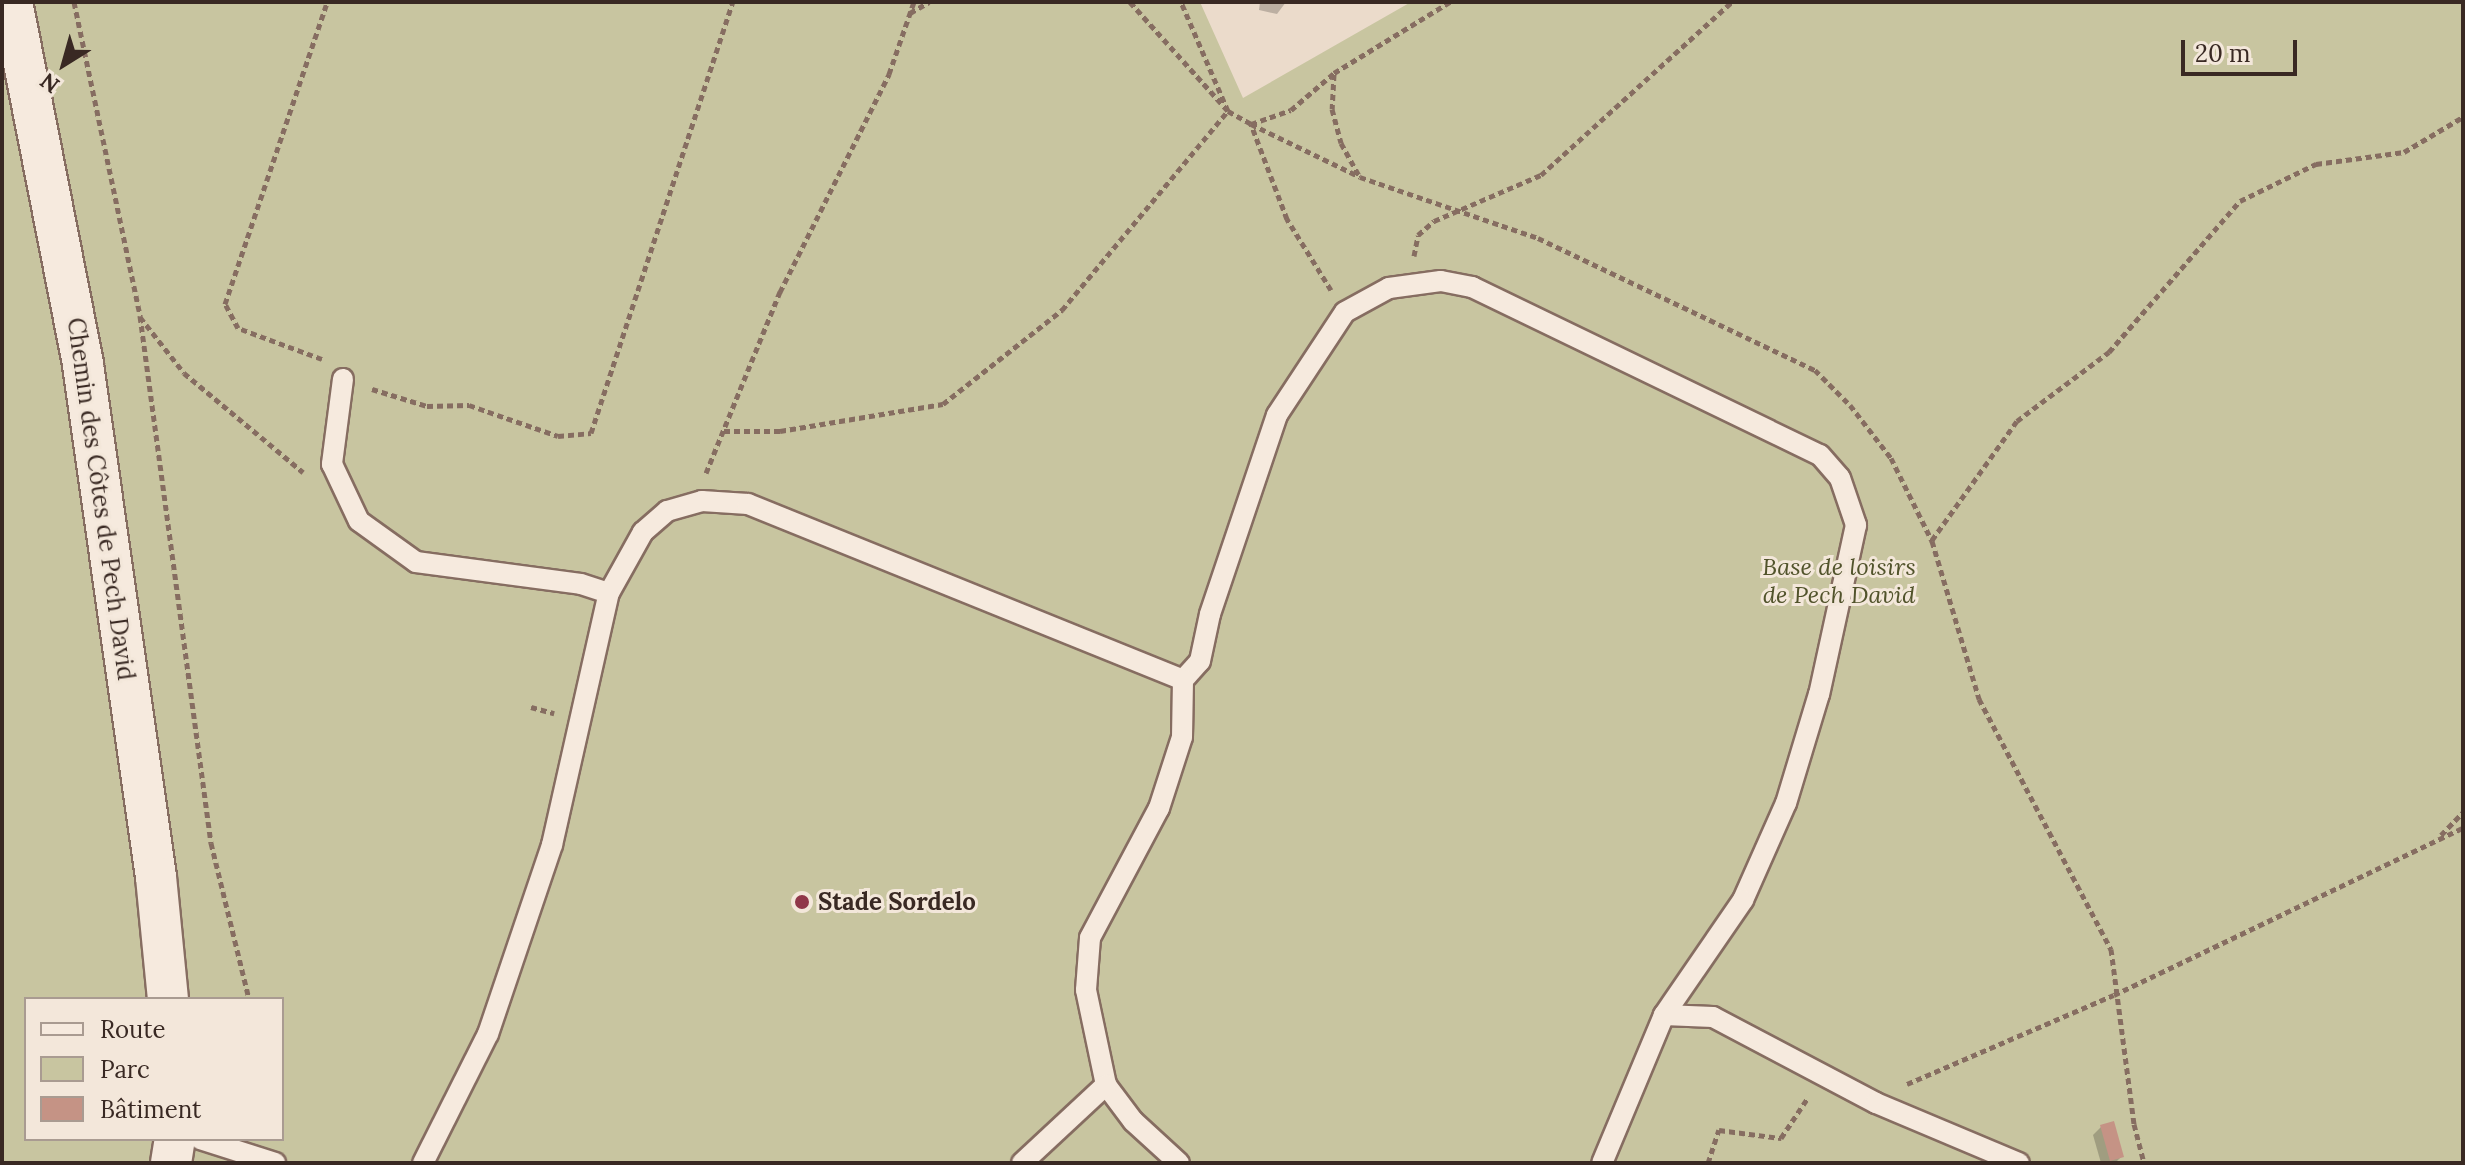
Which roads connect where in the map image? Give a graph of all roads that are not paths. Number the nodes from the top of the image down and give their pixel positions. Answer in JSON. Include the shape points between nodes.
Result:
{"nodes":[{"id":1,"x":12,"y":2,"type":"edge"},
{"id":2,"x":343,"y":379,"type":"road end"},
{"id":3,"x":609,"y":593,"type":"junction"},
{"id":4,"x":1183,"y":680,"type":"junction"},
{"id":5,"x":168,"y":997,"type":"edge"},
{"id":6,"x":1664,"y":1015,"type":"junction"},
{"id":7,"x":1106,"y":1085,"type":"junction"},
{"id":8,"x":175,"y":1141,"type":"edge"},
{"id":9,"x":206,"y":1141,"type":"edge"},
{"id":10,"x":171,"y":1163,"type":"edge"},
{"id":11,"x":275,"y":1163,"type":"edge"},
{"id":12,"x":423,"y":1163,"type":"edge"},
{"id":13,"x":1022,"y":1163,"type":"edge"},
{"id":14,"x":1179,"y":1163,"type":"edge"},
{"id":15,"x":1602,"y":1163,"type":"edge"},
{"id":16,"x":2019,"y":1163,"type":"edge"}],
"edges":[{"from":1,"to":5,"type":"street","name":"Chemin des Côtes de Pech David","via":[[83,365],[156,877]]},
{"from":2,"to":3,"type":"lane","via":[[332,464],[359,521],[416,562],[581,584]]},
{"from":3,"to":4,"type":"lane","via":[[643,532],[667,511],[702,501],[748,504]]},
{"from":3,"to":12,"type":"lane","via":[[552,845],[488,1034]]},
{"from":4,"to":6,"type":"lane","via":[[1200,661],[1210,614],[1277,415],[1345,312],[1404,283],[1441,281],[1472,287],[1792,437],[1820,455],[1850,500],[1852,540],[1819,694],[1786,803],[1743,900]]},
{"from":4,"to":7,"type":"lane","via":[[1182,737],[1159,808],[1090,938],[1086,990]]},
{"from":6,"to":15,"type":"lane"},
{"from":6,"to":16,"type":"lane","via":[[1713,1017],[1876,1103]]},
{"from":7,"to":13,"type":"lane"},
{"from":7,"to":14,"type":"lane","via":[[1133,1121]]},
{"from":8,"to":10,"type":"street"},
{"from":9,"to":11,"type":"lane"}]}
